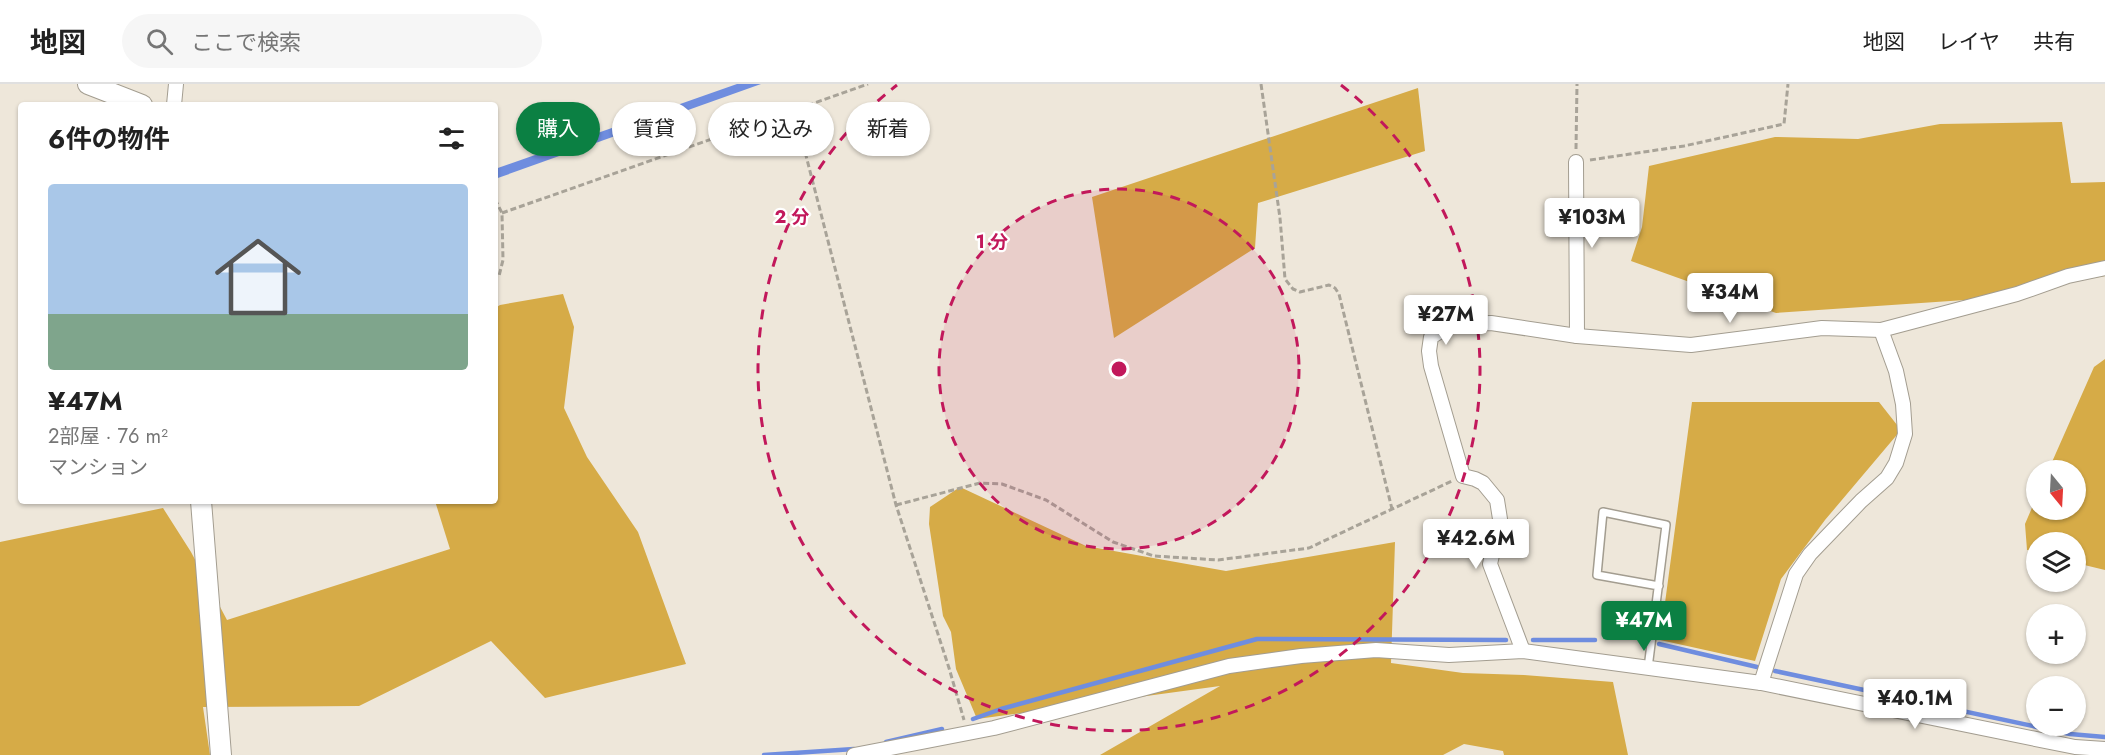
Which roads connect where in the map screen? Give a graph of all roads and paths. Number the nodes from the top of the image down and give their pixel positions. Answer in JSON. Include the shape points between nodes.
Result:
{"nodes":[{"id":1,"x":88,"y":84,"type":"edge"},
{"id":2,"x":176,"y":84,"type":"edge"},
{"id":3,"x":868,"y":84,"type":"edge"},
{"id":4,"x":1261,"y":84,"type":"edge"},
{"id":5,"x":1577,"y":84,"type":"edge"},
{"id":6,"x":1788,"y":84,"type":"edge"},
{"id":7,"x":134,"y":102,"type":"edge"},
{"id":8,"x":174,"y":102,"type":"edge"},
{"id":9,"x":815,"y":102,"type":"edge"},
{"id":10,"x":708,"y":140,"type":"edge"},
{"id":11,"x":806,"y":156,"type":"edge"},
{"id":12,"x":1575,"y":162,"type":"junction"},
{"id":13,"x":498,"y":205,"type":"edge"},
{"id":14,"x":502,"y":213,"type":"junction"},
{"id":15,"x":2105,"y":268,"type":"edge"},
{"id":16,"x":498,"y":276,"type":"edge"},
{"id":17,"x":1881,"y":330,"type":"junction"},
{"id":18,"x":1577,"y":336,"type":"junction"},
{"id":19,"x":1463,"y":476,"type":"junction"},
{"id":20,"x":201,"y":504,"type":"edge"},
{"id":21,"x":896,"y":505,"type":"junction"},
{"id":22,"x":1392,"y":509,"type":"junction"},
{"id":23,"x":1659,"y":586,"type":"junction"},
{"id":24,"x":1523,"y":651,"type":"junction"},
{"id":25,"x":1648,"y":668,"type":"junction"},
{"id":26,"x":1761,"y":683,"type":"junction"},
{"id":27,"x":968,"y":733,"type":"junction"},
{"id":28,"x":2105,"y":749,"type":"edge"},
{"id":29,"x":2075,"y":751,"type":"edge"},
{"id":30,"x":221,"y":755,"type":"edge"},
{"id":31,"x":854,"y":755,"type":"edge"}],
"edges":[{"from":1,"to":7,"type":"street"},
{"from":2,"to":8,"type":"street"},
{"from":3,"to":9,"type":"path"},
{"from":4,"to":22,"type":"path","via":[[1285,279],[1300,292],[1329,285],[1339,294]]},
{"from":5,"to":12,"type":"path"},
{"from":6,"to":12,"type":"path","via":[[1784,124],[1684,146]]},
{"from":10,"to":14,"type":"path"},
{"from":11,"to":21,"type":"path"},
{"from":12,"to":18,"type":"street"},
{"from":13,"to":14,"type":"path"},
{"from":14,"to":16,"type":"path","via":[[503,260]]},
{"from":15,"to":17,"type":"street"},
{"from":17,"to":18,"type":"street","via":[[1822,328],[1691,345]]},
{"from":17,"to":26,"type":"street","via":[[1903,404],[1905,434],[1896,463],[1887,478],[1810,554],[1796,574]]},
{"from":18,"to":19,"type":"street","via":[[1491,323],[1455,324],[1431,337],[1431,366]]},
{"from":19,"to":22,"type":"path"},
{"from":19,"to":24,"type":"street","via":[[1483,483],[1497,500],[1500,519],[1490,564]]},
{"from":20,"to":30,"type":"street"},
{"from":21,"to":22,"type":"path","via":[[980,483],[1002,484],[1046,500],[1113,542],[1154,556],[1218,560],[1309,548]]},
{"from":21,"to":27,"type":"path"},
{"from":23,"to":23,"type":"lane","via":[[1666,525],[1603,512],[1597,575]]},
{"from":23,"to":25,"type":"lane"},
{"from":24,"to":25,"type":"street"},
{"from":24,"to":27,"type":"street","via":[[1449,655],[1376,650],[1229,666]]},
{"from":25,"to":26,"type":"street"},
{"from":26,"to":29,"type":"street"},
{"from":27,"to":31,"type":"street"},
{"from":28,"to":29,"type":"street"}]}
